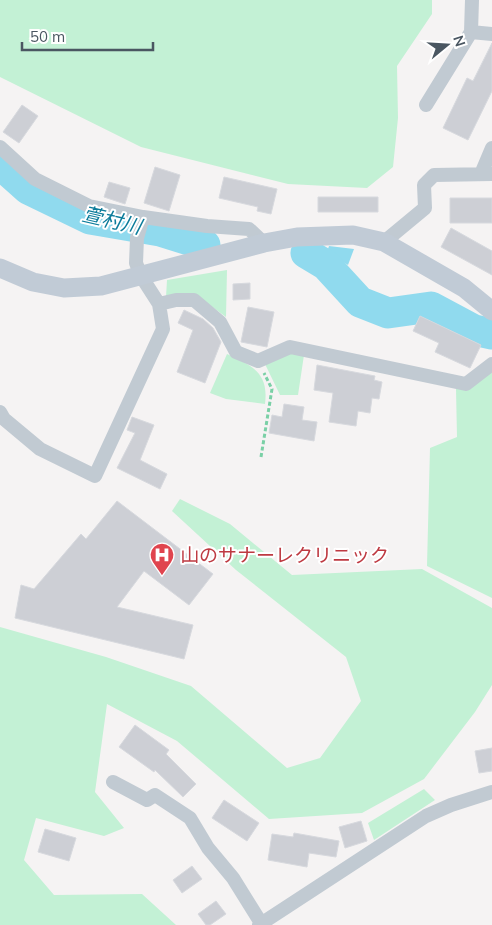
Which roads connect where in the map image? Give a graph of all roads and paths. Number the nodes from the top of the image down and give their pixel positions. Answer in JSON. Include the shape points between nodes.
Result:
{"nodes":[{"id":1,"x":472,"y":0,"type":"edge"},
{"id":2,"x":471,"y":32,"type":"junction"},
{"id":3,"x":492,"y":34,"type":"edge"},
{"id":4,"x":426,"y":104,"type":"dead end"},
{"id":5,"x":0,"y":147,"type":"edge"},
{"id":6,"x":492,"y":148,"type":"edge"},
{"id":7,"x":487,"y":174,"type":"edge"},
{"id":8,"x":143,"y":217,"type":"junction"},
{"id":9,"x":384,"y":242,"type":"junction"},
{"id":10,"x":264,"y":243,"type":"junction"},
{"id":11,"x":0,"y":268,"type":"edge"},
{"id":12,"x":141,"y":276,"type":"junction"},
{"id":13,"x":159,"y":304,"type":"junction"},
{"id":14,"x":492,"y":310,"type":"edge"},
{"id":15,"x":258,"y":361,"type":"junction"},
{"id":16,"x":492,"y":364,"type":"edge"},
{"id":17,"x":0,"y":412,"type":"edge"},
{"id":18,"x":261,"y":457,"type":"dead end"},
{"id":19,"x":113,"y":782,"type":"dead end"},
{"id":20,"x":492,"y":792,"type":"edge"},
{"id":21,"x":260,"y":924,"type":"edge"}],
"edges":[{"from":1,"to":2,"type":"street"},
{"from":2,"to":3,"type":"street"},
{"from":2,"to":4,"type":"street"},
{"from":5,"to":8,"type":"street","via":[[35,179],[89,206]]},
{"from":6,"to":7,"type":"street"},
{"from":7,"to":9,"type":"street","via":[[434,175],[424,185],[425,208]]},
{"from":8,"to":10,"type":"street","via":[[249,229]]},
{"from":8,"to":12,"type":"street","via":[[136,238],[136,263]]},
{"from":9,"to":10,"type":"street","via":[[353,235],[296,237]]},
{"from":9,"to":14,"type":"street","via":[[464,288]]},
{"from":10,"to":12,"type":"street"},
{"from":11,"to":12,"type":"street","via":[[33,282],[64,288],[101,286]]},
{"from":12,"to":13,"type":"street"},
{"from":13,"to":15,"type":"street","via":[[194,300],[220,322],[236,352]]},
{"from":13,"to":17,"type":"street","via":[[163,329],[95,476],[40,449]]},
{"from":15,"to":16,"type":"street","via":[[290,347],[466,384]]},
{"from":15,"to":18,"type":"path","via":[[272,389]]},
{"from":19,"to":21,"type":"street","via":[[147,800],[155,795],[190,818],[208,848],[233,878]]},
{"from":20,"to":21,"type":"street","via":[[426,816]]}]}
